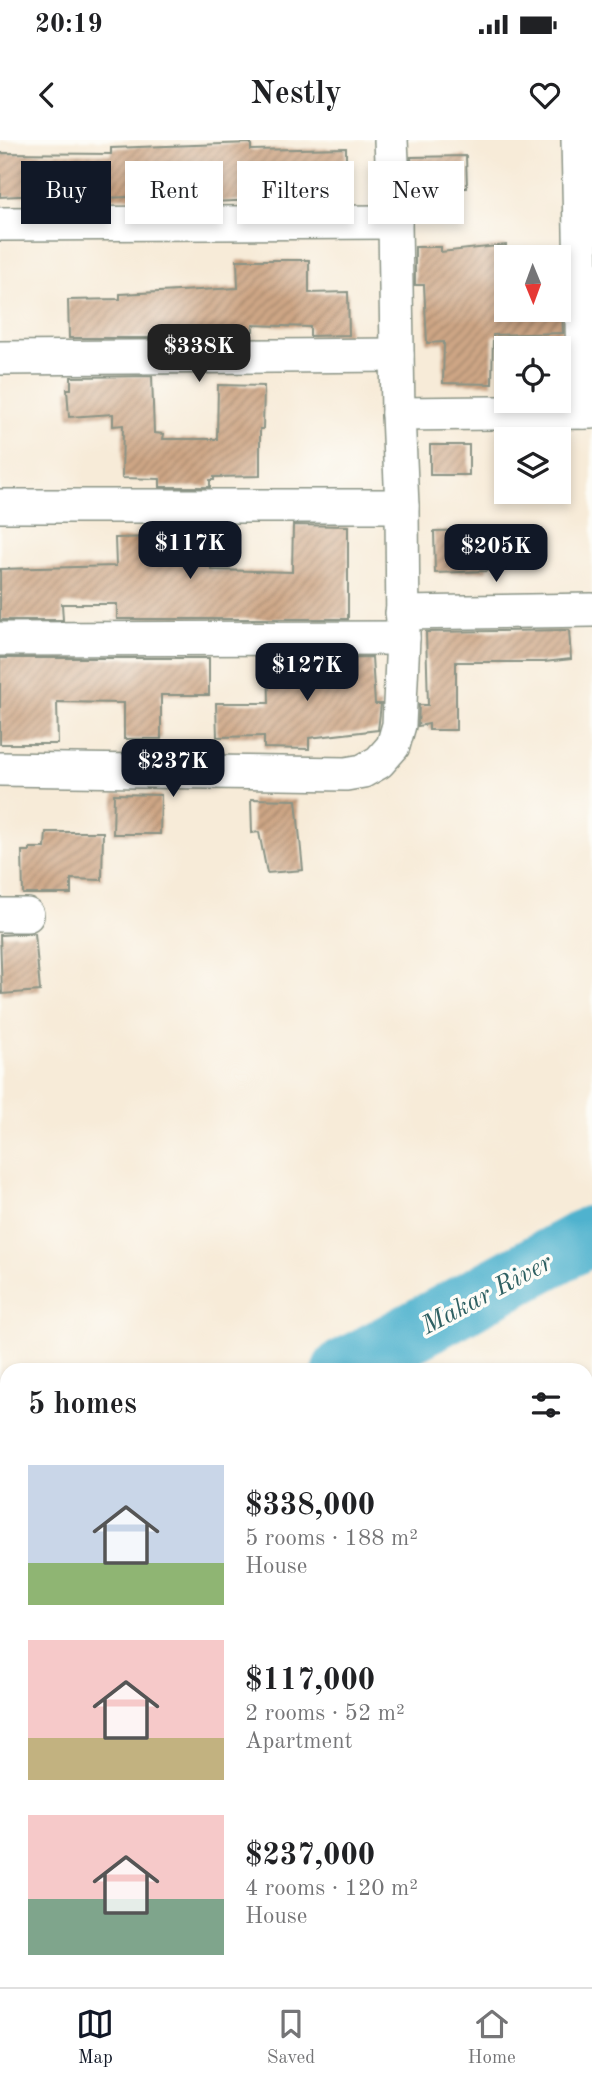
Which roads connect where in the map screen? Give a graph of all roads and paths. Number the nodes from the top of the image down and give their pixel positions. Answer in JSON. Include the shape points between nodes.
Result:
{"nodes":[{"id":1,"x":391,"y":140,"type":"edge"},
{"id":2,"x":578,"y":140,"type":"edge"},
{"id":3,"x":392,"y":161,"type":"edge"},
{"id":4,"x":368,"y":222,"type":"edge"},
{"id":5,"x":0,"y":224,"type":"edge"},
{"id":6,"x":395,"y":224,"type":"edge"},
{"id":7,"x":397,"y":355,"type":"junction"},
{"id":8,"x":0,"y":358,"type":"edge"},
{"id":9,"x":588,"y":412,"type":"edge"},
{"id":10,"x":397,"y":414,"type":"junction"},
{"id":11,"x":0,"y":506,"type":"edge"},
{"id":12,"x":402,"y":506,"type":"junction"},
{"id":13,"x":592,"y":610,"type":"edge"},
{"id":14,"x":403,"y":626,"type":"junction"},
{"id":15,"x":0,"y":639,"type":"edge"},
{"id":16,"x":0,"y":769,"type":"edge"}],
"edges":[{"from":1,"to":3,"type":"street"},
{"from":2,"to":9,"type":"street"},
{"from":4,"to":5,"type":"street"},
{"from":6,"to":7,"type":"street"},
{"from":7,"to":8,"type":"street"},
{"from":7,"to":10,"type":"street"},
{"from":9,"to":10,"type":"street"},
{"from":10,"to":12,"type":"street"},
{"from":11,"to":12,"type":"street"},
{"from":12,"to":14,"type":"street"},
{"from":13,"to":14,"type":"street"},
{"from":14,"to":15,"type":"street"},
{"from":14,"to":16,"type":"street","via":[[399,725],[393,746],[363,771]]}]}
